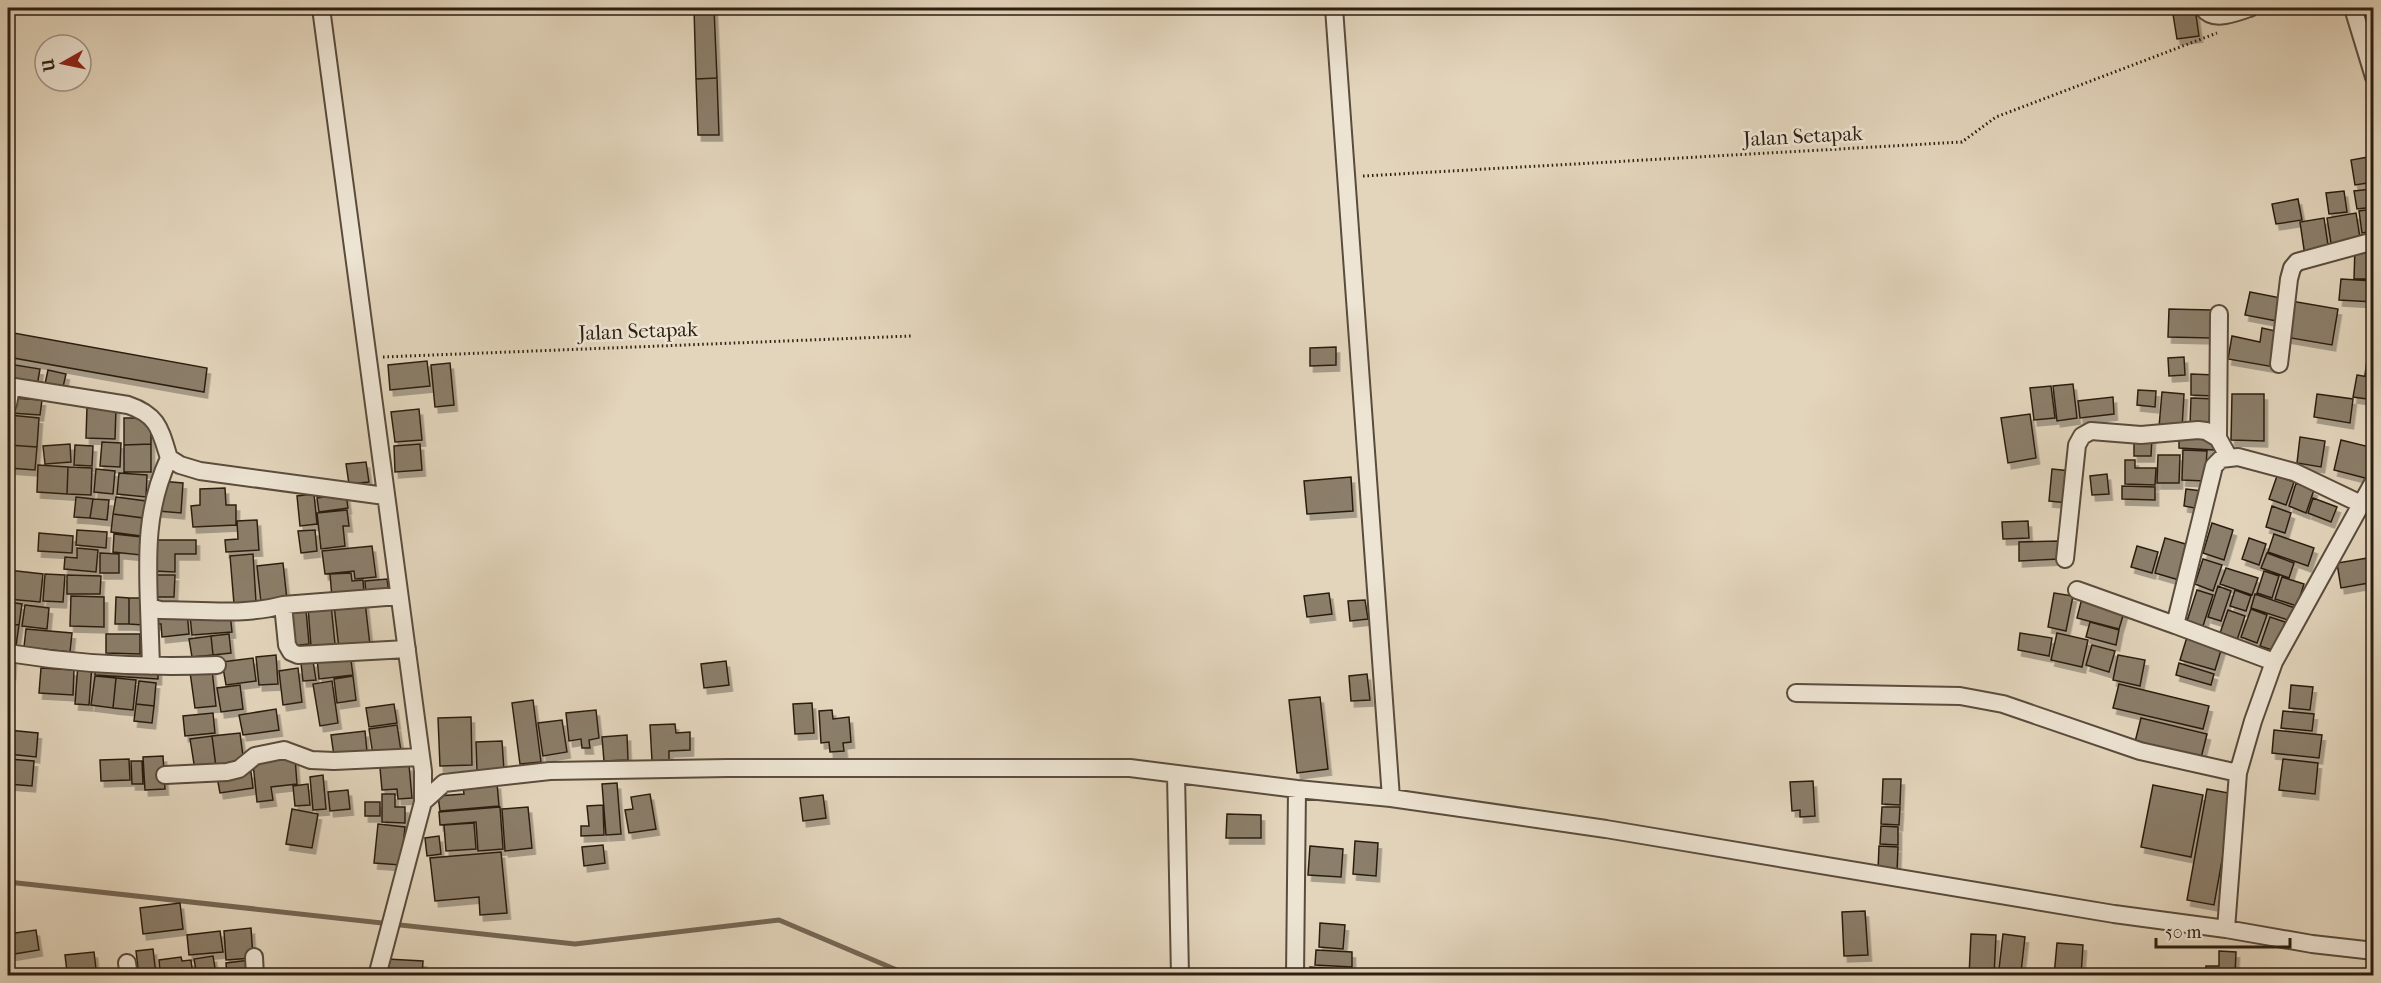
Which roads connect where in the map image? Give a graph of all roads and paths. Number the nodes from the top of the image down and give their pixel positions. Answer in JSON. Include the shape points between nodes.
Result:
{"nodes":[{"id":1,"x":321,"y":8,"type":"edge"},
{"id":2,"x":1334,"y":8,"type":"edge"},
{"id":3,"x":2203,"y":8,"type":"edge"},
{"id":4,"x":2250,"y":8,"type":"edge"},
{"id":5,"x":2353,"y":8,"type":"edge"},
{"id":6,"x":2222,"y":15,"type":"junction"},
{"id":7,"x":2373,"y":77,"type":"edge"},
{"id":8,"x":1346,"y":177,"type":"junction"},
{"id":9,"x":2373,"y":241,"type":"edge"},
{"id":10,"x":2219,"y":314,"type":"dead end"},
{"id":11,"x":911,"y":336,"type":"dead end"},
{"id":12,"x":367,"y":357,"type":"junction"},
{"id":13,"x":2279,"y":364,"type":"dead end"},
{"id":14,"x":9,"y":392,"type":"edge"},
{"id":15,"x":2218,"y":438,"type":"junction"},
{"id":16,"x":2228,"y":456,"type":"junction"},
{"id":17,"x":169,"y":458,"type":"junction"},
{"id":18,"x":2373,"y":481,"type":"edge"},
{"id":19,"x":385,"y":496,"type":"junction"},
{"id":20,"x":2361,"y":504,"type":"junction"},
{"id":21,"x":2065,"y":559,"type":"dead end"},
{"id":22,"x":2077,"y":590,"type":"dead end"},
{"id":23,"x":399,"y":596,"type":"junction"},
{"id":24,"x":283,"y":605,"type":"junction"},
{"id":25,"x":149,"y":607,"type":"junction"},
{"id":26,"x":2175,"y":626,"type":"junction"},
{"id":27,"x":407,"y":649,"type":"junction"},
{"id":28,"x":8,"y":653,"type":"edge"},
{"id":29,"x":2274,"y":662,"type":"junction"},
{"id":30,"x":217,"y":665,"type":"dead end"},
{"id":31,"x":151,"y":666,"type":"junction"},
{"id":32,"x":1796,"y":693,"type":"dead end"},
{"id":33,"x":421,"y":764,"type":"junction"},
{"id":34,"x":2238,"y":773,"type":"junction"},
{"id":35,"x":165,"y":775,"type":"dead end"},
{"id":36,"x":1176,"y":775,"type":"junction"},
{"id":37,"x":444,"y":783,"type":"junction"},
{"id":38,"x":1297,"y":789,"type":"junction"},
{"id":39,"x":1391,"y":798,"type":"junction"},
{"id":40,"x":423,"y":802,"type":"junction"},
{"id":41,"x":2226,"y":930,"type":"junction"},
{"id":42,"x":2373,"y":951,"type":"edge"},
{"id":43,"x":254,"y":957,"type":"dead end"},
{"id":44,"x":255,"y":975,"type":"edge"},
{"id":45,"x":377,"y":975,"type":"edge"},
{"id":46,"x":1180,"y":975,"type":"edge"},
{"id":47,"x":1295,"y":975,"type":"edge"}],
"edges":[{"from":1,"to":12,"type":"street"},
{"from":2,"to":8,"type":"street"},
{"from":3,"to":6,"type":"street","via":[[2213,15]]},
{"from":4,"to":6,"type":"street"},
{"from":5,"to":7,"type":"street"},
{"from":6,"to":8,"type":"path","name":"Jalan Setapak","via":[[2225,25],[2216,34],[1996,117],[1962,142]]},
{"from":8,"to":39,"type":"street"},
{"from":9,"to":13,"type":"street","via":[[2297,262],[2292,268]]},
{"from":10,"to":15,"type":"street"},
{"from":11,"to":12,"type":"path","name":"Jalan Setapak"},
{"from":12,"to":19,"type":"street"},
{"from":14,"to":17,"type":"street","via":[[141,409],[152,416]]},
{"from":15,"to":16,"type":"street"},
{"from":15,"to":21,"type":"street","via":[[2198,430],[2141,435],[2091,431],[2082,436]]},
{"from":16,"to":20,"type":"street","via":[[2294,472]]},
{"from":16,"to":26,"type":"street","via":[[2214,466]]},
{"from":17,"to":19,"type":"street","via":[[200,471]]},
{"from":17,"to":25,"type":"street","via":[[158,482],[147,541]]},
{"from":18,"to":20,"type":"street"},
{"from":19,"to":23,"type":"street"},
{"from":20,"to":29,"type":"street"},
{"from":22,"to":26,"type":"street"},
{"from":23,"to":24,"type":"street"},
{"from":23,"to":27,"type":"street"},
{"from":24,"to":25,"type":"street","via":[[243,611]]},
{"from":24,"to":27,"type":"street","via":[[287,645],[298,655]]},
{"from":25,"to":31,"type":"street"},
{"from":26,"to":29,"type":"street"},
{"from":27,"to":33,"type":"street"},
{"from":28,"to":31,"type":"street"},
{"from":29,"to":34,"type":"street"},
{"from":30,"to":31,"type":"street"},
{"from":32,"to":34,"type":"street","via":[[1960,696],[2003,704],[2163,758]]},
{"from":33,"to":35,"type":"street","via":[[311,760],[285,750],[255,756],[227,772]]},
{"from":33,"to":37,"type":"street"},
{"from":33,"to":40,"type":"street"},
{"from":34,"to":41,"type":"street"},
{"from":36,"to":37,"type":"street","via":[[1130,768],[728,768],[550,771]]},
{"from":36,"to":38,"type":"street"},
{"from":36,"to":46,"type":"street"},
{"from":37,"to":40,"type":"street"},
{"from":38,"to":39,"type":"street"},
{"from":38,"to":47,"type":"street"},
{"from":39,"to":41,"type":"street"},
{"from":40,"to":45,"type":"street"},
{"from":41,"to":42,"type":"street"},
{"from":43,"to":44,"type":"street"}]}
